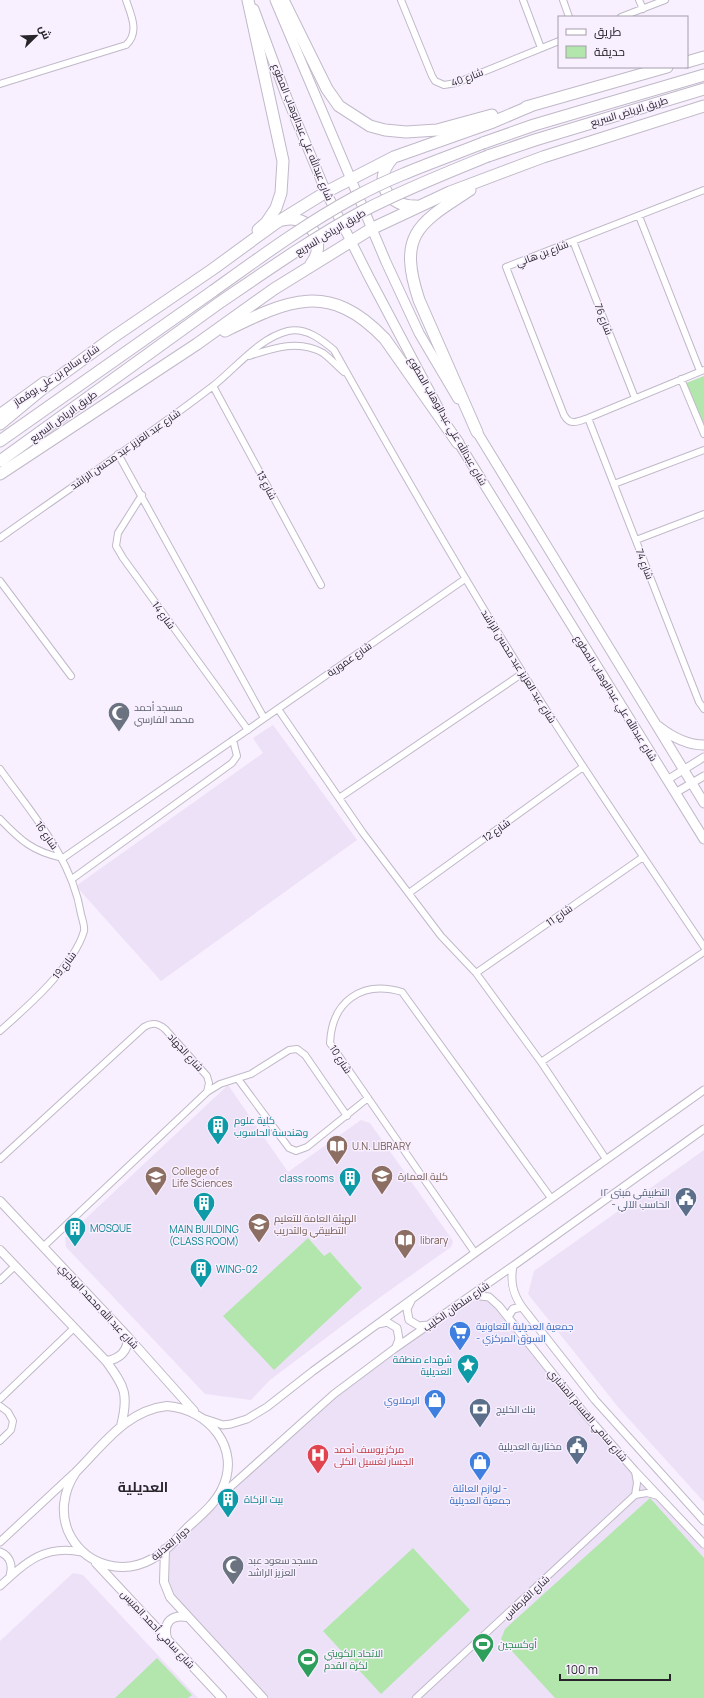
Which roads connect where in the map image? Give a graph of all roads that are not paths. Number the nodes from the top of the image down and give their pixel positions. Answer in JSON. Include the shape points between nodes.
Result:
{"nodes":[{"id":1,"x":126,"y":0,"type":"edge"},
{"id":2,"x":249,"y":0,"type":"edge"},
{"id":3,"x":275,"y":0,"type":"edge"},
{"id":4,"x":283,"y":0,"type":"edge"},
{"id":5,"x":401,"y":0,"type":"edge"},
{"id":6,"x":523,"y":0,"type":"edge"},
{"id":7,"x":563,"y":0,"type":"edge"},
{"id":8,"x":639,"y":0,"type":"edge"},
{"id":9,"x":665,"y":0,"type":"edge"},
{"id":10,"x":643,"y":9,"type":"junction"},
{"id":11,"x":569,"y":16,"type":"edge"},
{"id":12,"x":624,"y":16,"type":"edge"},
{"id":13,"x":558,"y":41,"type":"edge"},
{"id":14,"x":541,"y":48,"type":"junction"},
{"id":15,"x":704,"y":58,"type":"edge"},
{"id":16,"x":688,"y":62,"type":"edge"},
{"id":17,"x":663,"y":68,"type":"edge"},
{"id":18,"x":704,"y":75,"type":"edge"},
{"id":19,"x":0,"y":84,"type":"edge"},
{"id":20,"x":704,"y":89,"type":"edge"},
{"id":21,"x":533,"y":105,"type":"junction"},
{"id":22,"x":704,"y":106,"type":"edge"},
{"id":23,"x":394,"y":157,"type":"junction"},
{"id":24,"x":489,"y":177,"type":"junction"},
{"id":25,"x":350,"y":178,"type":"junction"},
{"id":26,"x":704,"y":190,"type":"edge"},
{"id":27,"x":326,"y":192,"type":"junction"},
{"id":28,"x":416,"y":206,"type":"junction"},
{"id":29,"x":638,"y":216,"type":"junction"},
{"id":30,"x":280,"y":220,"type":"junction"},
{"id":31,"x":371,"y":229,"type":"junction"},
{"id":32,"x":351,"y":240,"type":"junction"},
{"id":33,"x":573,"y":241,"type":"junction"},
{"id":34,"x":310,"y":266,"type":"junction"},
{"id":35,"x":213,"y":269,"type":"junction"},
{"id":36,"x":112,"y":338,"type":"junction"},
{"id":37,"x":197,"y":344,"type":"junction"},
{"id":38,"x":247,"y":358,"type":"junction"},
{"id":39,"x":702,"y":370,"type":"edge"},
{"id":40,"x":349,"y":375,"type":"junction"},
{"id":41,"x":681,"y":379,"type":"junction"},
{"id":42,"x":213,"y":386,"type":"junction"},
{"id":43,"x":635,"y":398,"type":"junction"},
{"id":44,"x":0,"y":413,"type":"edge"},
{"id":45,"x":588,"y":418,"type":"junction"},
{"id":46,"x":0,"y":424,"type":"edge"},
{"id":47,"x":477,"y":432,"type":"junction"},
{"id":48,"x":704,"y":434,"type":"edge"},
{"id":49,"x":0,"y":441,"type":"edge"},
{"id":50,"x":458,"y":443,"type":"junction"},
{"id":51,"x":704,"y":450,"type":"edge"},
{"id":52,"x":118,"y":454,"type":"junction"},
{"id":53,"x":0,"y":461,"type":"edge"},
{"id":54,"x":0,"y":474,"type":"edge"},
{"id":55,"x":614,"y":484,"type":"junction"},
{"id":56,"x":142,"y":495,"type":"junction"},
{"id":57,"x":703,"y":515,"type":"edge"},
{"id":58,"x":0,"y":538,"type":"edge"},
{"id":59,"x":636,"y":540,"type":"junction"},
{"id":60,"x":466,"y":579,"type":"junction"},
{"id":61,"x":0,"y":581,"type":"edge"},
{"id":62,"x":321,"y":585,"type":"dead end"},
{"id":63,"x":524,"y":673,"type":"junction"},
{"id":64,"x":71,"y":676,"type":"dead end"},
{"id":65,"x":278,"y":709,"type":"junction"},
{"id":66,"x":704,"y":709,"type":"edge"},
{"id":67,"x":649,"y":714,"type":"junction"},
{"id":68,"x":264,"y":718,"type":"junction"},
{"id":69,"x":248,"y":730,"type":"junction"},
{"id":70,"x":233,"y":740,"type":"junction"},
{"id":71,"x":704,"y":745,"type":"edge"},
{"id":72,"x":704,"y":757,"type":"edge"},
{"id":73,"x":583,"y":767,"type":"junction"},
{"id":74,"x":0,"y":769,"type":"edge"},
{"id":75,"x":682,"y":770,"type":"junction"},
{"id":76,"x":704,"y":776,"type":"edge"},
{"id":77,"x":666,"y":780,"type":"junction"},
{"id":78,"x":691,"y":783,"type":"junction"},
{"id":79,"x":675,"y":793,"type":"junction"},
{"id":80,"x":339,"y":798,"type":"junction"},
{"id":81,"x":704,"y":803,"type":"edge"},
{"id":82,"x":0,"y":819,"type":"edge"},
{"id":83,"x":704,"y":839,"type":"edge"},
{"id":84,"x":643,"y":857,"type":"junction"},
{"id":85,"x":63,"y":858,"type":"junction"},
{"id":86,"x":72,"y":878,"type":"junction"},
{"id":87,"x":409,"y":893,"type":"junction"},
{"id":88,"x":704,"y":947,"type":"edge"},
{"id":89,"x":704,"y":952,"type":"edge"},
{"id":90,"x":476,"y":973,"type":"junction"},
{"id":91,"x":0,"y":1031,"type":"edge"},
{"id":92,"x":541,"y":1062,"type":"junction"},
{"id":93,"x":238,"y":1079,"type":"junction"},
{"id":94,"x":704,"y":1090,"type":"edge"},
{"id":95,"x":207,"y":1092,"type":"junction"},
{"id":96,"x":368,"y":1098,"type":"junction"},
{"id":97,"x":347,"y":1116,"type":"junction"},
{"id":98,"x":704,"y":1126,"type":"edge"},
{"id":99,"x":704,"y":1129,"type":"edge"},
{"id":100,"x":688,"y":1141,"type":"junction"},
{"id":101,"x":0,"y":1159,"type":"edge"},
{"id":102,"x":606,"y":1159,"type":"junction"},
{"id":103,"x":551,"y":1198,"type":"junction"},
{"id":104,"x":0,"y":1201,"type":"edge"},
{"id":105,"x":44,"y":1246,"type":"junction"},
{"id":106,"x":0,"y":1250,"type":"edge"},
{"id":107,"x":475,"y":1253,"type":"junction"},
{"id":108,"x":15,"y":1266,"type":"junction"},
{"id":109,"x":513,"y":1266,"type":"junction"},
{"id":110,"x":0,"y":1280,"type":"edge"},
{"id":111,"x":470,"y":1295,"type":"junction"},
{"id":112,"x":412,"y":1299,"type":"junction"},
{"id":113,"x":522,"y":1307,"type":"junction"},
{"id":114,"x":508,"y":1317,"type":"junction"},
{"id":115,"x":376,"y":1324,"type":"junction"},
{"id":116,"x":430,"y":1324,"type":"junction"},
{"id":117,"x":74,"y":1328,"type":"junction"},
{"id":118,"x":128,"y":1337,"type":"junction"},
{"id":119,"x":394,"y":1349,"type":"junction"},
{"id":120,"x":106,"y":1361,"type":"junction"},
{"id":121,"x":0,"y":1399,"type":"edge"},
{"id":122,"x":0,"y":1406,"type":"edge"},
{"id":123,"x":196,"y":1413,"type":"junction"},
{"id":124,"x":205,"y":1419,"type":"junction"},
{"id":125,"x":121,"y":1426,"type":"junction"},
{"id":126,"x":0,"y":1441,"type":"edge"},
{"id":127,"x":635,"y":1471,"type":"junction"},
{"id":128,"x":76,"y":1472,"type":"junction"},
{"id":129,"x":635,"y":1495,"type":"junction"},
{"id":130,"x":658,"y":1496,"type":"junction"},
{"id":131,"x":218,"y":1497,"type":"junction"},
{"id":132,"x":704,"y":1521,"type":"edge"},
{"id":133,"x":0,"y":1542,"type":"edge"},
{"id":134,"x":704,"y":1544,"type":"edge"},
{"id":135,"x":165,"y":1549,"type":"junction"},
{"id":136,"x":0,"y":1552,"type":"edge"},
{"id":137,"x":82,"y":1552,"type":"junction"},
{"id":138,"x":94,"y":1560,"type":"junction"},
{"id":139,"x":10,"y":1576,"type":"junction"},
{"id":140,"x":0,"y":1586,"type":"edge"},
{"id":141,"x":187,"y":1617,"type":"junction"},
{"id":142,"x":167,"y":1638,"type":"junction"},
{"id":143,"x":222,"y":1698,"type":"edge"},
{"id":144,"x":263,"y":1698,"type":"edge"},
{"id":145,"x":416,"y":1698,"type":"edge"}],
"edges":[{"from":1,"to":19,"type":"street","via":[[134,25],[132,37],[126,45]]},
{"from":2,"to":27,"type":"main road","name":"شارع عبدالله علي عبدالوهاب المطوع"},
{"from":2,"to":35,"type":"highway","via":[[281,148],[281,193],[276,208],[266,223]]},
{"from":3,"to":25,"type":"main road","name":"شارع عبدالله علي عبدالوهاب المطوع"},
{"from":4,"to":21,"type":"highway","via":[[327,90],[339,106],[370,126],[406,132],[437,130]]},
{"from":5,"to":14,"type":"street","name":"شارع 40","via":[[432,76],[444,85]]},
{"from":6,"to":14,"type":"street"},
{"from":7,"to":11,"type":"street"},
{"from":8,"to":10,"type":"street"},
{"from":9,"to":10,"type":"street"},
{"from":10,"to":12,"type":"street"},
{"from":13,"to":14,"type":"street","name":"شارع 40"},
{"from":15,"to":16,"type":"highway"},
{"from":17,"to":21,"type":"highway"},
{"from":18,"to":49,"type":"highway","name":"طريق الرياض السريع","bridge":true,"via":[[534,125],[404,174],[355,197],[264,254]]},
{"from":20,"to":53,"type":"highway","name":"طريق الرياض السريع","bridge":true,"via":[[488,156],[363,211],[271,268]]},
{"from":21,"to":23,"type":"highway"},
{"from":22,"to":24,"type":"highway","via":[[543,157]]},
{"from":23,"to":25,"type":"highway"},
{"from":23,"to":28,"type":"highway","via":[[387,164],[383,175],[388,195],[396,203],[406,207]]},
{"from":24,"to":28,"type":"highway"},
{"from":24,"to":47,"type":"highway","via":[[435,212],[421,225],[413,241],[410,263],[412,281],[419,300]]},
{"from":25,"to":27,"type":"highway"},
{"from":25,"to":31,"type":"main road","name":"شارع عبدالله علي عبدالوهاب المطوع"},
{"from":26,"to":29,"type":"street","name":"شارع بن هاني"},
{"from":27,"to":30,"type":"highway"},
{"from":27,"to":32,"type":"main road","name":"شارع عبدالله علي عبدالوهاب المطوع"},
{"from":28,"to":31,"type":"highway"},
{"from":29,"to":33,"type":"street","name":"شارع بن هاني"},
{"from":29,"to":39,"type":"street"},
{"from":30,"to":34,"type":"highway","via":[[297,219],[305,222],[314,231],[318,252]]},
{"from":30,"to":35,"type":"highway"},
{"from":31,"to":32,"type":"highway"},
{"from":31,"to":47,"type":"main road","name":"شارع عبدالله علي عبدالوهاب المطوع","via":[[420,333]]},
{"from":32,"to":34,"type":"highway"},
{"from":32,"to":50,"type":"main road","name":"شارع عبدالله علي عبدالوهاب المطوع"},
{"from":33,"to":43,"type":"street","name":"شارع 76"},
{"from":33,"to":45,"type":"street","name":"شارع بن هاني","via":[[506,267],[564,415],[570,422],[576,423]]},
{"from":34,"to":37,"type":"highway"},
{"from":35,"to":36,"type":"highway"},
{"from":36,"to":44,"type":"main road","name":"شارع سالم بن علي بوقماز","via":[[74,360]]},
{"from":36,"to":46,"type":"highway"},
{"from":37,"to":50,"type":"highway","via":[[279,306],[299,301],[319,301],[340,306],[371,324],[385,340]]},
{"from":37,"to":54,"type":"highway"},
{"from":38,"to":40,"type":"street","name":"شارع عبد العزيز عبد محسن الراشد","via":[[274,347],[306,347],[322,353]]},
{"from":38,"to":40,"type":"street","name":"شارع عبد العزيز عبد محسن الراشد","via":[[263,342],[274,336],[289,331],[304,332],[320,338],[334,350]]},
{"from":38,"to":42,"type":"street","name":"شارع عبد العزيز عبد محسن الراشد"},
{"from":39,"to":41,"type":"street"},
{"from":40,"to":60,"type":"street","name":"شارع عبد العزيز عبد محسن الراشد"},
{"from":41,"to":43,"type":"street"},
{"from":41,"to":48,"type":"street"},
{"from":42,"to":52,"type":"street","name":"شارع عبد العزيز عبد محسن الراشد"},
{"from":42,"to":62,"type":"street","name":"شارع 13"},
{"from":43,"to":45,"type":"street"},
{"from":45,"to":55,"type":"street","name":"شارع 74"},
{"from":47,"to":67,"type":"main road","name":"شارع عبدالله علي عبدالوهاب المطوع"},
{"from":50,"to":77,"type":"main road","name":"شارع عبدالله علي عبدالوهاب المطوع"},
{"from":51,"to":55,"type":"street"},
{"from":52,"to":56,"type":"street"},
{"from":52,"to":58,"type":"street","name":"شارع عبد العزيز عبد محسن الراشد"},
{"from":55,"to":59,"type":"street","name":"شارع 74"},
{"from":56,"to":68,"type":"street"},
{"from":56,"to":69,"type":"street","name":"شارع 14","via":[[118,533],[116,546]]},
{"from":57,"to":59,"type":"street"},
{"from":59,"to":66,"type":"street","name":"شارع 74","via":[[699,702]]},
{"from":60,"to":63,"type":"street","name":"شارع عبد العزيز عبد محسن الراشد"},
{"from":60,"to":65,"type":"street","name":"شارع عمورية"},
{"from":61,"to":64,"type":"street"},
{"from":63,"to":73,"type":"street","name":"شارع عبد العزيز عبد محسن الراشد"},
{"from":63,"to":80,"type":"street"},
{"from":65,"to":68,"type":"street","name":"شارع عمورية"},
{"from":65,"to":80,"type":"street"},
{"from":67,"to":71,"type":"main road","via":[[659,727],[671,736]]},
{"from":67,"to":75,"type":"main road","name":"شارع عبدالله علي عبدالوهاب المطوع"},
{"from":68,"to":69,"type":"street","name":"شارع عمورية"},
{"from":69,"to":70,"type":"street","name":"شارع عمورية"},
{"from":70,"to":85,"type":"street","name":"شارع عمورية"},
{"from":70,"to":86,"type":"street","via":[[237,756],[232,763]]},
{"from":72,"to":75,"type":"street"},
{"from":73,"to":84,"type":"street","name":"شارع عبد العزيز عبد محسن الراشد"},
{"from":73,"to":87,"type":"street","name":"شارع 12"},
{"from":74,"to":85,"type":"street","name":"شارع 16"},
{"from":75,"to":77,"type":"street"},
{"from":75,"to":78,"type":"main road","name":"شارع عبدالله علي عبدالوهاب المطوع"},
{"from":76,"to":78,"type":"street"},
{"from":77,"to":79,"type":"main road","name":"شارع عبدالله علي عبدالوهاب المطوع"},
{"from":78,"to":79,"type":"street"},
{"from":78,"to":81,"type":"main road","name":"شارع عبدالله علي عبدالوهاب المطوع"},
{"from":79,"to":83,"type":"main road","name":"شارع عبدالله علي عبدالوهاب المطوع"},
{"from":80,"to":87,"type":"street"},
{"from":82,"to":85,"type":"street","name":"شارع 16","via":[[20,840],[47,855]]},
{"from":84,"to":88,"type":"street","name":"شارع عبد العزيز عبد محسن الراشد"},
{"from":84,"to":90,"type":"street","name":"شارع 11"},
{"from":85,"to":86,"type":"street","name":"شارع 19"},
{"from":86,"to":91,"type":"street","name":"شارع 19","via":[[80,902],[84,930],[73,954],[56,976]]},
{"from":87,"to":90,"type":"street","via":[[441,936]]},
{"from":89,"to":92,"type":"street"},
{"from":90,"to":92,"type":"street"},
{"from":92,"to":102,"type":"street"},
{"from":93,"to":95,"type":"street","via":[[220,1084]]},
{"from":93,"to":97,"type":"street","via":[[251,1074],[289,1050],[297,1049],[302,1052]]},
{"from":93,"to":97,"type":"street","via":[[292,1150],[307,1147]]},
{"from":94,"to":102,"type":"street"},
{"from":95,"to":101,"type":"street","name":"شارع الجهاد","via":[[207,1076],[165,1029],[150,1024]]},
{"from":95,"to":105,"type":"street"},
{"from":96,"to":97,"type":"street"},
{"from":96,"to":103,"type":"street","name":"شارع 10","via":[[330,1043],[330,1031],[339,1009],[357,994],[368,989],[391,988],[402,992]]},
{"from":96,"to":107,"type":"street","name":"شارع 10"},
{"from":98,"to":100,"type":"street"},
{"from":99,"to":100,"type":"street","name":"شارع سلطان الكليب"},
{"from":100,"to":109,"type":"street","name":"شارع سلطان الكليب"},
{"from":102,"to":103,"type":"street"},
{"from":103,"to":107,"type":"street"},
{"from":104,"to":105,"type":"main road","name":"شارع عبد الله محمد الهاجري"},
{"from":105,"to":118,"type":"main road","name":"شارع عبد الله محمد الهاجري"},
{"from":106,"to":108,"type":"main road"},
{"from":107,"to":112,"type":"street"},
{"from":108,"to":110,"type":"street"},
{"from":108,"to":117,"type":"main road"},
{"from":109,"to":111,"type":"street","name":"شارع سلطان الكليب"},
{"from":109,"to":113,"type":"street","name":"شارع سامي القسام المشاري","via":[[512,1284]]},
{"from":111,"to":114,"type":"street","name":"شارع سامي القسام المشاري","via":[[489,1297]]},
{"from":111,"to":116,"type":"street","name":"شارع سلطان الكليب"},
{"from":112,"to":115,"type":"street"},
{"from":112,"to":116,"type":"street","via":[[407,1309],[409,1320],[419,1326]]},
{"from":113,"to":114,"type":"street","via":[[513,1309]]},
{"from":113,"to":132,"type":"street","name":"شارع سامي القسام المشاري","via":[[595,1400]]},
{"from":114,"to":127,"type":"street","name":"شارع سامي القسام المشاري","via":[[581,1409]]},
{"from":115,"to":119,"type":"street","via":[[387,1322],[396,1328],[400,1339]]},
{"from":115,"to":124,"type":"street","via":[[267,1407],[247,1419],[223,1425]]},
{"from":116,"to":119,"type":"street","name":"شارع سلطان الكليب"},
{"from":117,"to":120,"type":"main road"},
{"from":117,"to":121,"type":"street"},
{"from":118,"to":120,"type":"main road","via":[[125,1351],[113,1360]]},
{"from":118,"to":123,"type":"main road","name":"شارع عبد الله محمد الهاجري"},
{"from":119,"to":131,"type":"street","name":"شارع سلطان الكليب","via":[[334,1394]]},
{"from":120,"to":125,"type":"main road","via":[[124,1388],[126,1405]]},
{"from":122,"to":126,"type":"street","via":[[8,1412],[13,1421],[11,1430]]},
{"from":123,"to":124,"type":"main road","name":"دوار العدلية"},
{"from":123,"to":125,"type":"main road","name":"دوار العدلية","via":[[177,1407],[157,1407],[138,1414]]},
{"from":124,"to":131,"type":"main road","name":"دوار العدلية","via":[[219,1436],[226,1456],[226,1477]]},
{"from":125,"to":128,"type":"main road","name":"دوار العدلية"},
{"from":127,"to":129,"type":"street"},
{"from":127,"to":130,"type":"street","name":"شارع سامي القسام المشاري"},
{"from":128,"to":133,"type":"street"},
{"from":128,"to":137,"type":"main road","name":"دوار العدلية","via":[[64,1498],[64,1518],[70,1536]]},
{"from":129,"to":130,"type":"street","via":[[647,1493]]},
{"from":129,"to":145,"type":"street","name":"شارع القرطاس"},
{"from":130,"to":134,"type":"street","name":"شارع سامي القسام المشاري"},
{"from":131,"to":135,"type":"main road","name":"دوار العدلية"},
{"from":135,"to":138,"type":"main road","name":"دوار العدلية","via":[[154,1559],[124,1568]]},
{"from":135,"to":141,"type":"main road","via":[[164,1582],[170,1597]]},
{"from":136,"to":139,"type":"street","via":[[10,1561]]},
{"from":137,"to":138,"type":"main road","name":"دوار العدلية"},
{"from":137,"to":139,"type":"street","via":[[68,1549],[46,1552],[25,1563]]},
{"from":138,"to":142,"type":"main road","name":"شارع سامي أحمد المنيس"},
{"from":139,"to":140,"type":"street"},
{"from":141,"to":142,"type":"main road","via":[[179,1615],[167,1623]]},
{"from":141,"to":144,"type":"main road"},
{"from":142,"to":143,"type":"main road","name":"شارع سامي أحمد المنيس"}]}
